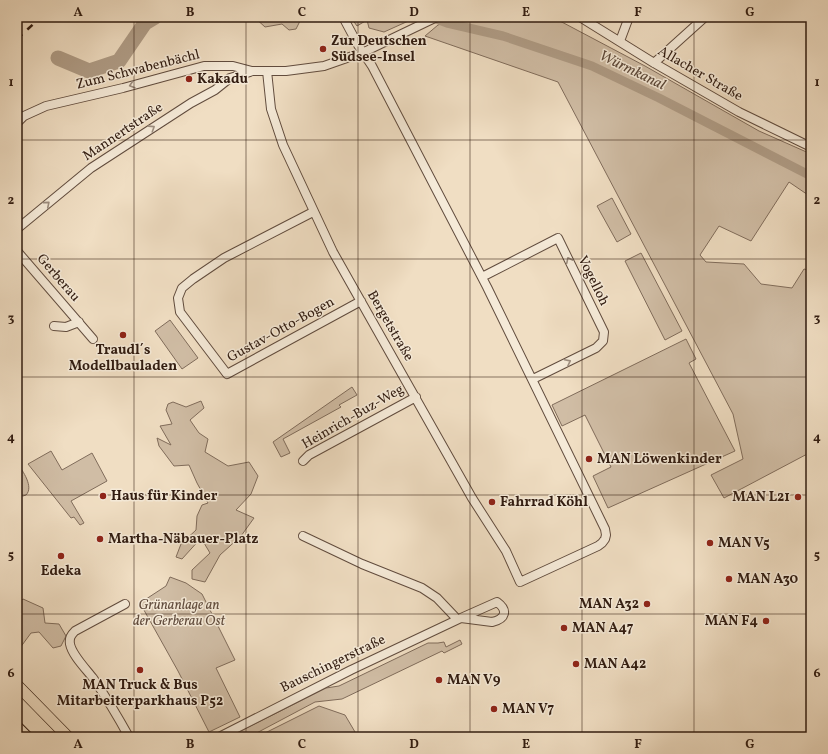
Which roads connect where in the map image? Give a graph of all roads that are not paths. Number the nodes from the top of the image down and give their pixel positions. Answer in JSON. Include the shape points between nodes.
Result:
{"nodes":[{"id":1,"x":343,"y":17,"type":"edge"},
{"id":2,"x":437,"y":17,"type":"edge"},
{"id":3,"x":580,"y":17,"type":"edge"},
{"id":4,"x":629,"y":17,"type":"edge"},
{"id":5,"x":705,"y":17,"type":"edge"},
{"id":6,"x":620,"y":41,"type":"junction"},
{"id":7,"x":364,"y":52,"type":"junction"},
{"id":8,"x":654,"y":63,"type":"junction"},
{"id":9,"x":252,"y":71,"type":"junction"},
{"id":10,"x":267,"y":71,"type":"junction"},
{"id":11,"x":17,"y":123,"type":"edge"},
{"id":12,"x":811,"y":147,"type":"edge"},
{"id":13,"x":313,"y":212,"type":"junction"},
{"id":14,"x":17,"y":229,"type":"edge"},
{"id":15,"x":17,"y":251,"type":"edge"},
{"id":16,"x":482,"y":277,"type":"junction"},
{"id":17,"x":361,"y":302,"type":"junction"},
{"id":18,"x":79,"y":322,"type":"junction"},
{"id":19,"x":54,"y":326,"type":"dead end"},
{"id":20,"x":93,"y":339,"type":"dead end"},
{"id":21,"x":533,"y":379,"type":"junction"},
{"id":22,"x":416,"y":397,"type":"junction"},
{"id":23,"x":303,"y":461,"type":"dead end"},
{"id":24,"x":303,"y":536,"type":"dead end"},
{"id":25,"x":125,"y":604,"type":"dead end"},
{"id":26,"x":459,"y":618,"type":"junction"},
{"id":27,"x":17,"y":684,"type":"edge"},
{"id":28,"x":17,"y":728,"type":"edge"},
{"id":29,"x":26,"y":737,"type":"edge"},
{"id":30,"x":68,"y":737,"type":"edge"},
{"id":31,"x":129,"y":737,"type":"edge"},
{"id":32,"x":219,"y":737,"type":"edge"}],
"edges":[{"from":1,"to":7,"type":"street"},
{"from":2,"to":7,"type":"street"},
{"from":3,"to":6,"type":"street","name":"Allacher Straße"},
{"from":4,"to":6,"type":"street"},
{"from":5,"to":8,"type":"street"},
{"from":6,"to":8,"type":"street","name":"Allacher Straße"},
{"from":7,"to":10,"type":"street","name":"Zum Schwabenbächl","via":[[314,68]]},
{"from":7,"to":16,"type":"street"},
{"from":8,"to":12,"type":"street","name":"Allacher Straße","via":[[739,112]]},
{"from":9,"to":10,"type":"street","name":"Zum Schwabenbächl"},
{"from":9,"to":11,"type":"street","name":"Zum Schwabenbächl","one_way":true,"via":[[233,66],[204,66],[46,106],[24,116]]},
{"from":14,"to":9,"type":"street","name":"Mannertstraße","one_way":true,"via":[[91,168],[230,78]]},
{"from":10,"to":13,"type":"street","name":"Bergetstraße","via":[[271,109]]},
{"from":13,"to":17,"type":"street","name":"Bergetstraße"},
{"from":13,"to":17,"type":"street","name":"Gustav-Otto-Bogen","via":[[224,258],[192,278],[182,288],[178,298],[180,312],[227,374]]},
{"from":15,"to":18,"type":"street","name":"Gerberau"},
{"from":16,"to":21,"type":"street"},
{"from":21,"to":16,"type":"street","name":"Vogelloh","one_way":true,"via":[[596,348],[603,341],[604,332],[558,238]]},
{"from":17,"to":22,"type":"street","name":"Bergetstraße"},
{"from":18,"to":19,"type":"street","name":"Gerberau","via":[[66,327]]},
{"from":18,"to":20,"type":"street","name":"Gerberau"},
{"from":21,"to":22,"type":"street","name":"Bergetstraße","via":[[605,529],[605,539],[588,551],[520,582],[506,552],[472,498]]},
{"from":22,"to":23,"type":"street","name":"Heinrich-Buz-Weg","via":[[307,456]]},
{"from":24,"to":26,"type":"street","via":[[362,564],[422,588]]},
{"from":25,"to":31,"type":"street","via":[[71,634],[70,646],[103,693]]},
{"from":26,"to":26,"type":"street","name":"Bauschingerstraße","via":[[496,622],[503,617],[503,606],[497,602]]},
{"from":26,"to":32,"type":"street","name":"Bauschingerstraße"},
{"from":27,"to":30,"type":"main road"},
{"from":28,"to":29,"type":"highway"}]}
